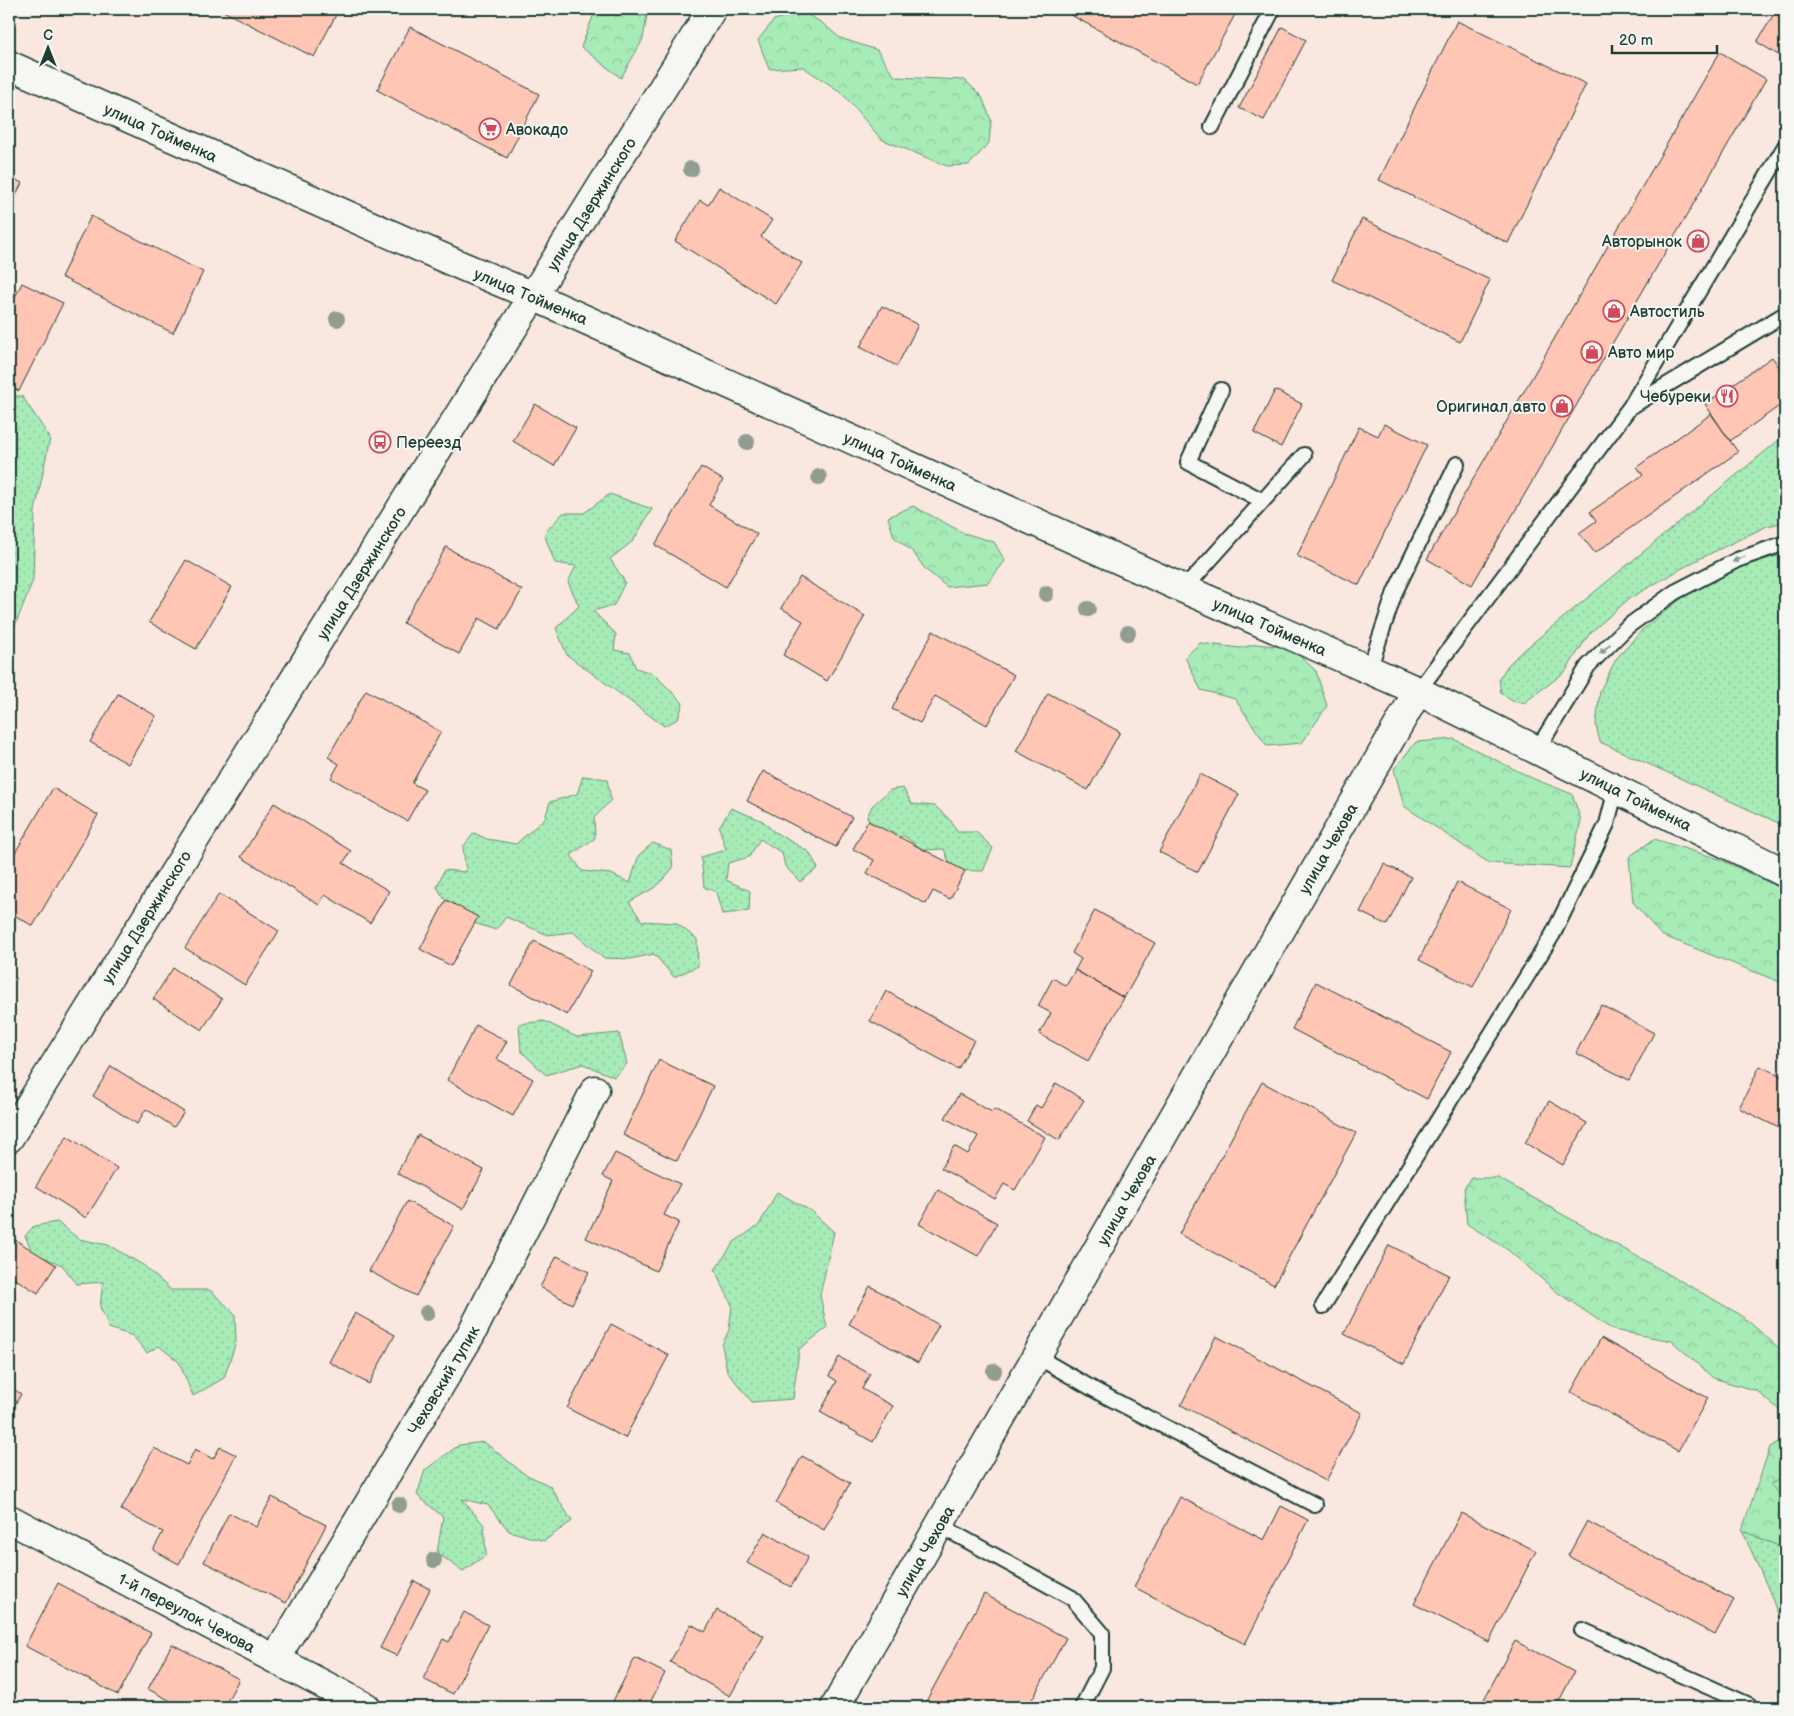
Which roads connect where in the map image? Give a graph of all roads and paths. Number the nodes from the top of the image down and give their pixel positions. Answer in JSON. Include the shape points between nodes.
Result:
{"nodes":[{"id":1,"x":712,"y":9,"type":"edge"},
{"id":2,"x":1273,"y":9,"type":"edge"},
{"id":3,"x":9,"y":65,"type":"edge"},
{"id":4,"x":1212,"y":127,"type":"dead end"},
{"id":5,"x":1785,"y":146,"type":"edge"},
{"id":6,"x":533,"y":296,"type":"junction"},
{"id":7,"x":1785,"y":314,"type":"edge"},
{"id":8,"x":1222,"y":390,"type":"dead end"},
{"id":9,"x":1630,"y":407,"type":"junction"},
{"id":10,"x":1304,"y":455,"type":"dead end"},
{"id":11,"x":1458,"y":464,"type":"dead end"},
{"id":12,"x":1263,"y":500,"type":"junction"},
{"id":13,"x":1785,"y":543,"type":"edge"},
{"id":14,"x":1184,"y":589,"type":"junction"},
{"id":15,"x":1369,"y":670,"type":"junction"},
{"id":16,"x":1418,"y":692,"type":"junction"},
{"id":17,"x":1537,"y":750,"type":"junction"},
{"id":18,"x":1616,"y":789,"type":"junction"},
{"id":19,"x":1785,"y":873,"type":"edge"},
{"id":20,"x":595,"y":1090,"type":"dead end"},
{"id":21,"x":9,"y":1138,"type":"edge"},
{"id":22,"x":1323,"y":1306,"type":"dead end"},
{"id":23,"x":1036,"y":1356,"type":"junction"},
{"id":24,"x":1315,"y":1505,"type":"dead end"},
{"id":25,"x":9,"y":1519,"type":"edge"},
{"id":26,"x":939,"y":1525,"type":"junction"},
{"id":27,"x":1582,"y":1630,"type":"dead end"},
{"id":28,"x":275,"y":1659,"type":"junction"},
{"id":29,"x":366,"y":1707,"type":"edge"},
{"id":30,"x":835,"y":1707,"type":"edge"},
{"id":31,"x":1082,"y":1707,"type":"edge"},
{"id":32,"x":1748,"y":1707,"type":"edge"}],
"edges":[{"from":1,"to":6,"type":"street","name":"улица Дзержинского"},
{"from":2,"to":4,"type":"lane"},
{"from":3,"to":6,"type":"street","name":"улица Тойменка"},
{"from":5,"to":9,"type":"lane"},
{"from":6,"to":14,"type":"street","name":"улица Тойменка"},
{"from":6,"to":21,"type":"street","name":"улица Дзержинского"},
{"from":7,"to":9,"type":"lane"},
{"from":8,"to":12,"type":"lane","via":[[1188,462]]},
{"from":9,"to":16,"type":"lane"},
{"from":10,"to":12,"type":"lane"},
{"from":11,"to":15,"type":"lane","via":[[1395,592]]},
{"from":12,"to":14,"type":"lane"},
{"from":13,"to":17,"type":"lane","one_way":true,"via":[[1737,560],[1675,592],[1627,627],[1588,666]]},
{"from":14,"to":15,"type":"street","name":"улица Тойменка"},
{"from":15,"to":16,"type":"street","name":"улица Тойменка"},
{"from":16,"to":17,"type":"street","name":"улица Тойменка"},
{"from":16,"to":23,"type":"street","name":"улица Чехова"},
{"from":17,"to":18,"type":"street","name":"улица Тойменка"},
{"from":18,"to":19,"type":"street","name":"улица Тойменка"},
{"from":18,"to":22,"type":"lane","via":[[1607,824],[1553,934]]},
{"from":20,"to":28,"type":"street","name":"Чеховский тупик","via":[[471,1334]]},
{"from":23,"to":24,"type":"lane"},
{"from":23,"to":26,"type":"street","name":"улица Чехова"},
{"from":25,"to":28,"type":"street","name":"1-й переулок Чехова"},
{"from":26,"to":30,"type":"street","name":"улица Чехова"},
{"from":26,"to":31,"type":"lane","via":[[1072,1598],[1102,1633],[1102,1668]]},
{"from":27,"to":32,"type":"lane"},
{"from":28,"to":29,"type":"street","name":"1-й переулок Чехова"}]}
